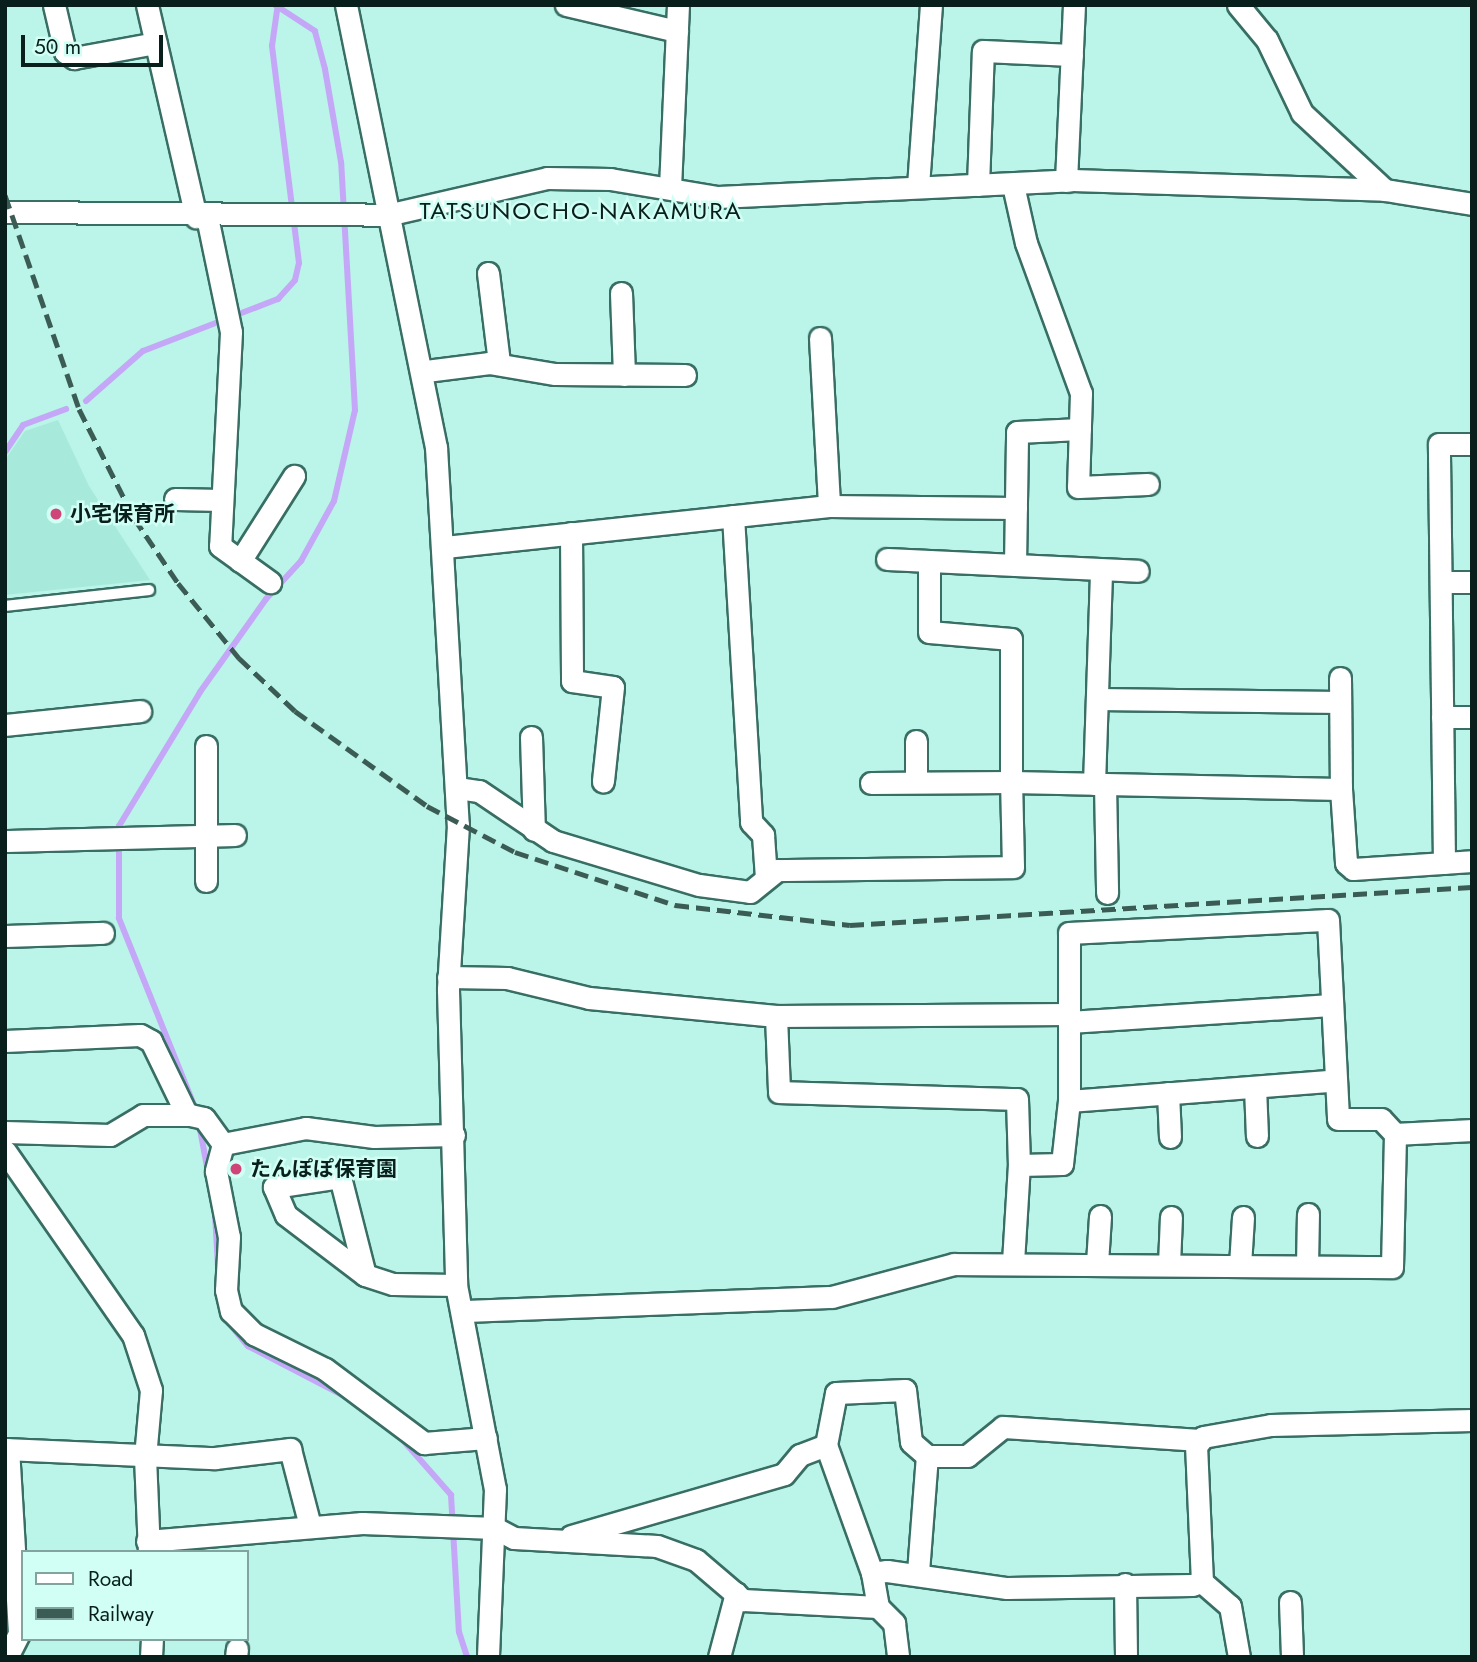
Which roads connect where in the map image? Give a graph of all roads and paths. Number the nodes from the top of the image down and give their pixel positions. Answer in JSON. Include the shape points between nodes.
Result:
{"nodes":[{"id":1,"x":54,"y":5,"type":"edge"},
{"id":2,"x":147,"y":5,"type":"edge"},
{"id":3,"x":346,"y":5,"type":"edge"},
{"id":4,"x":566,"y":5,"type":"edge"},
{"id":5,"x":678,"y":5,"type":"edge"},
{"id":6,"x":931,"y":5,"type":"edge"},
{"id":7,"x":1074,"y":5,"type":"edge"},
{"id":8,"x":1238,"y":5,"type":"edge"},
{"id":9,"x":677,"y":31,"type":"junction"},
{"id":10,"x":156,"y":43,"type":"junction"},
{"id":11,"x":1072,"y":55,"type":"junction"},
{"id":12,"x":1066,"y":181,"type":"junction"},
{"id":13,"x":978,"y":185,"type":"junction"},
{"id":14,"x":1013,"y":185,"type":"junction"},
{"id":15,"x":918,"y":186,"type":"junction"},
{"id":16,"x":670,"y":188,"type":"junction"},
{"id":17,"x":1385,"y":190,"type":"junction"},
{"id":18,"x":1472,"y":204,"type":"edge"},
{"id":19,"x":5,"y":212,"type":"edge"},
{"id":20,"x":387,"y":215,"type":"junction"},
{"id":21,"x":201,"y":217,"type":"junction"},
{"id":22,"x":488,"y":273,"type":"dead end"},
{"id":23,"x":621,"y":293,"type":"dead end"},
{"id":24,"x":820,"y":338,"type":"dead end"},
{"id":25,"x":499,"y":363,"type":"junction"},
{"id":26,"x":426,"y":371,"type":"junction"},
{"id":27,"x":624,"y":375,"type":"junction"},
{"id":28,"x":685,"y":376,"type":"dead end"},
{"id":29,"x":1080,"y":429,"type":"junction"},
{"id":30,"x":1472,"y":444,"type":"edge"},
{"id":31,"x":294,"y":476,"type":"dead end"},
{"id":32,"x":1148,"y":484,"type":"dead end"},
{"id":33,"x":175,"y":499,"type":"dead end"},
{"id":34,"x":222,"y":500,"type":"junction"},
{"id":35,"x":829,"y":506,"type":"junction"},
{"id":36,"x":1016,"y":508,"type":"junction"},
{"id":37,"x":733,"y":516,"type":"junction"},
{"id":38,"x":571,"y":533,"type":"junction"},
{"id":39,"x":445,"y":547,"type":"junction"},
{"id":40,"x":887,"y":559,"type":"dead end"},
{"id":41,"x":240,"y":561,"type":"junction"},
{"id":42,"x":929,"y":561,"type":"junction"},
{"id":43,"x":1015,"y":565,"type":"junction"},
{"id":44,"x":1101,"y":570,"type":"junction"},
{"id":45,"x":1138,"y":571,"type":"dead end"},
{"id":46,"x":270,"y":582,"type":"dead end"},
{"id":47,"x":1441,"y":582,"type":"junction"},
{"id":48,"x":1472,"y":582,"type":"edge"},
{"id":49,"x":149,"y":590,"type":"dead end"},
{"id":50,"x":5,"y":606,"type":"edge"},
{"id":51,"x":1340,"y":678,"type":"dead end"},
{"id":52,"x":1097,"y":699,"type":"junction"},
{"id":53,"x":1340,"y":702,"type":"junction"},
{"id":54,"x":140,"y":711,"type":"dead end"},
{"id":55,"x":1442,"y":717,"type":"junction"},
{"id":56,"x":1472,"y":717,"type":"edge"},
{"id":57,"x":5,"y":725,"type":"edge"},
{"id":58,"x":531,"y":737,"type":"dead end"},
{"id":59,"x":916,"y":741,"type":"dead end"},
{"id":60,"x":206,"y":746,"type":"dead end"},
{"id":61,"x":603,"y":781,"type":"dead end"},
{"id":62,"x":916,"y":782,"type":"junction"},
{"id":63,"x":1011,"y":782,"type":"junction"},
{"id":64,"x":871,"y":783,"type":"dead end"},
{"id":65,"x":1100,"y":784,"type":"junction"},
{"id":66,"x":457,"y":788,"type":"junction"},
{"id":67,"x":1341,"y":789,"type":"junction"},
{"id":68,"x":534,"y":830,"type":"junction"},
{"id":69,"x":235,"y":835,"type":"dead end"},
{"id":70,"x":205,"y":836,"type":"junction"},
{"id":71,"x":5,"y":841,"type":"edge"},
{"id":72,"x":1472,"y":861,"type":"edge"},
{"id":73,"x":1444,"y":863,"type":"junction"},
{"id":74,"x":766,"y":878,"type":"junction"},
{"id":75,"x":206,"y":881,"type":"dead end"},
{"id":76,"x":1107,"y":894,"type":"dead end"},
{"id":77,"x":103,"y":933,"type":"dead end"},
{"id":78,"x":5,"y":936,"type":"edge"},
{"id":79,"x":448,"y":977,"type":"junction"},
{"id":80,"x":1330,"y":1005,"type":"junction"},
{"id":81,"x":776,"y":1016,"type":"junction"},
{"id":82,"x":1069,"y":1018,"type":"junction"},
{"id":83,"x":5,"y":1041,"type":"edge"},
{"id":84,"x":1331,"y":1082,"type":"junction"},
{"id":85,"x":1255,"y":1087,"type":"junction"},
{"id":86,"x":1168,"y":1093,"type":"junction"},
{"id":87,"x":1069,"y":1101,"type":"junction"},
{"id":88,"x":187,"y":1115,"type":"junction"},
{"id":89,"x":1472,"y":1130,"type":"edge"},
{"id":90,"x":5,"y":1132,"type":"edge"},
{"id":91,"x":1395,"y":1134,"type":"junction"},
{"id":92,"x":454,"y":1135,"type":"junction"},
{"id":93,"x":1257,"y":1136,"type":"dead end"},
{"id":94,"x":1170,"y":1137,"type":"dead end"},
{"id":95,"x":223,"y":1144,"type":"junction"},
{"id":96,"x":5,"y":1151,"type":"edge"},
{"id":97,"x":1019,"y":1165,"type":"junction"},
{"id":98,"x":1308,"y":1214,"type":"dead end"},
{"id":99,"x":1100,"y":1216,"type":"dead end"},
{"id":100,"x":1171,"y":1217,"type":"dead end"},
{"id":101,"x":1243,"y":1217,"type":"dead end"},
{"id":102,"x":1013,"y":1262,"type":"junction"},
{"id":103,"x":1097,"y":1263,"type":"junction"},
{"id":104,"x":1169,"y":1264,"type":"junction"},
{"id":105,"x":1240,"y":1265,"type":"junction"},
{"id":106,"x":1307,"y":1265,"type":"junction"},
{"id":107,"x":365,"y":1275,"type":"junction"},
{"id":108,"x":456,"y":1285,"type":"junction"},
{"id":109,"x":463,"y":1311,"type":"junction"},
{"id":110,"x":1472,"y":1420,"type":"edge"},
{"id":111,"x":486,"y":1438,"type":"junction"},
{"id":112,"x":1201,"y":1440,"type":"junction"},
{"id":113,"x":826,"y":1445,"type":"junction"},
{"id":114,"x":7,"y":1449,"type":"edge"},
{"id":115,"x":927,"y":1456,"type":"junction"},
{"id":116,"x":145,"y":1457,"type":"junction"},
{"id":117,"x":310,"y":1526,"type":"junction"},
{"id":118,"x":495,"y":1528,"type":"junction"},
{"id":119,"x":559,"y":1540,"type":"junction"},
{"id":120,"x":148,"y":1546,"type":"edge"},
{"id":121,"x":918,"y":1572,"type":"junction"},
{"id":122,"x":872,"y":1573,"type":"junction"},
{"id":123,"x":1202,"y":1582,"type":"junction"},
{"id":124,"x":1125,"y":1584,"type":"junction"},
{"id":125,"x":736,"y":1593,"type":"junction"},
{"id":126,"x":1290,"y":1602,"type":"dead end"},
{"id":127,"x":878,"y":1607,"type":"junction"},
{"id":128,"x":7,"y":1657,"type":"edge"},
{"id":129,"x":488,"y":1657,"type":"edge"},
{"id":130,"x":719,"y":1657,"type":"edge"},
{"id":131,"x":898,"y":1657,"type":"edge"},
{"id":132,"x":1126,"y":1657,"type":"edge"},
{"id":133,"x":1239,"y":1657,"type":"edge"},
{"id":134,"x":1292,"y":1657,"type":"edge"}],
"edges":[{"from":1,"to":10,"type":"street","via":[[65,52],[74,58]]},
{"from":2,"to":10,"type":"street"},
{"from":3,"to":20,"type":"street"},
{"from":4,"to":9,"type":"street"},
{"from":5,"to":9,"type":"street"},
{"from":6,"to":15,"type":"street"},
{"from":7,"to":11,"type":"street"},
{"from":8,"to":17,"type":"street","via":[[1267,40],[1302,113]]},
{"from":9,"to":16,"type":"street"},
{"from":10,"to":21,"type":"street"},
{"from":11,"to":12,"type":"street"},
{"from":11,"to":13,"type":"street","via":[[983,51]]},
{"from":12,"to":14,"type":"street"},
{"from":12,"to":17,"type":"street"},
{"from":13,"to":14,"type":"street"},
{"from":13,"to":15,"type":"street"},
{"from":14,"to":29,"type":"street","via":[[1026,243],[1074,364]]},
{"from":15,"to":16,"type":"street","via":[[718,197]]},
{"from":16,"to":20,"type":"street","via":[[547,178]]},
{"from":17,"to":18,"type":"street"},
{"from":19,"to":21,"type":"street"},
{"from":20,"to":21,"type":"street"},
{"from":20,"to":26,"type":"street"},
{"from":21,"to":34,"type":"street","via":[[231,332]]},
{"from":22,"to":25,"type":"street"},
{"from":23,"to":27,"type":"street"},
{"from":24,"to":35,"type":"street"},
{"from":25,"to":26,"type":"street"},
{"from":25,"to":27,"type":"street","via":[[555,374]]},
{"from":26,"to":39,"type":"street"},
{"from":27,"to":28,"type":"street"},
{"from":29,"to":32,"type":"street","via":[[1078,487]]},
{"from":29,"to":36,"type":"street","via":[[1017,432]]},
{"from":30,"to":47,"type":"street","via":[[1439,444]]},
{"from":31,"to":41,"type":"street"},
{"from":33,"to":34,"type":"street"},
{"from":34,"to":41,"type":"street","via":[[220,546]]},
{"from":35,"to":36,"type":"street"},
{"from":35,"to":37,"type":"street"},
{"from":36,"to":43,"type":"street"},
{"from":37,"to":38,"type":"street"},
{"from":37,"to":74,"type":"street","via":[[751,822],[762,835]]},
{"from":38,"to":39,"type":"street"},
{"from":38,"to":61,"type":"street","via":[[572,681],[613,687]]},
{"from":39,"to":66,"type":"street","via":[[443,649]]},
{"from":40,"to":42,"type":"street"},
{"from":41,"to":46,"type":"street"},
{"from":42,"to":43,"type":"street"},
{"from":42,"to":63,"type":"street","via":[[929,632],[1011,639]]},
{"from":43,"to":44,"type":"street"},
{"from":44,"to":45,"type":"street"},
{"from":44,"to":52,"type":"street"},
{"from":47,"to":48,"type":"street"},
{"from":47,"to":55,"type":"street"},
{"from":49,"to":50,"type":"lane"},
{"from":51,"to":53,"type":"street"},
{"from":52,"to":53,"type":"street"},
{"from":52,"to":65,"type":"street"},
{"from":53,"to":67,"type":"street"},
{"from":54,"to":57,"type":"street"},
{"from":55,"to":56,"type":"street"},
{"from":55,"to":73,"type":"street"},
{"from":58,"to":68,"type":"street"},
{"from":59,"to":62,"type":"street"},
{"from":60,"to":70,"type":"street"},
{"from":62,"to":63,"type":"street"},
{"from":62,"to":64,"type":"street"},
{"from":63,"to":65,"type":"street"},
{"from":63,"to":74,"type":"street","via":[[1013,867],[777,870]]},
{"from":65,"to":67,"type":"street"},
{"from":65,"to":76,"type":"street"},
{"from":66,"to":68,"type":"street","via":[[479,790]]},
{"from":66,"to":79,"type":"street"},
{"from":67,"to":73,"type":"street","via":[[1346,863],[1353,869]]},
{"from":68,"to":74,"type":"street","via":[[699,885],[750,892]]},
{"from":69,"to":70,"type":"street"},
{"from":70,"to":71,"type":"street"},
{"from":70,"to":75,"type":"street"},
{"from":72,"to":73,"type":"street"},
{"from":77,"to":78,"type":"street"},
{"from":79,"to":81,"type":"street","via":[[506,978],[589,998]]},
{"from":79,"to":92,"type":"street"},
{"from":80,"to":82,"type":"street"},
{"from":80,"to":82,"type":"street","via":[[1328,920],[1069,933]]},
{"from":80,"to":84,"type":"street"},
{"from":81,"to":82,"type":"street"},
{"from":81,"to":97,"type":"street","via":[[779,1092],[1017,1099]]},
{"from":82,"to":87,"type":"street"},
{"from":83,"to":88,"type":"street","via":[[140,1035],[151,1041]]},
{"from":84,"to":85,"type":"street"},
{"from":84,"to":91,"type":"street","via":[[1338,1119],[1381,1119]]},
{"from":85,"to":86,"type":"street"},
{"from":85,"to":93,"type":"street"},
{"from":86,"to":87,"type":"street"},
{"from":86,"to":94,"type":"street"},
{"from":87,"to":97,"type":"street","via":[[1062,1164]]},
{"from":88,"to":90,"type":"street","via":[[143,1115],[110,1135]]},
{"from":88,"to":95,"type":"street","via":[[204,1118]]},
{"from":89,"to":91,"type":"street"},
{"from":91,"to":106,"type":"street","via":[[1392,1266]]},
{"from":92,"to":95,"type":"street","via":[[374,1137],[306,1128]]},
{"from":92,"to":108,"type":"street"},
{"from":95,"to":111,"type":"street","via":[[216,1171],[229,1237],[226,1290],[237,1320],[325,1370],[424,1443]]},
{"from":96,"to":116,"type":"street","via":[[134,1335],[151,1390]]},
{"from":97,"to":102,"type":"street"},
{"from":98,"to":106,"type":"street"},
{"from":99,"to":103,"type":"street"},
{"from":100,"to":104,"type":"street"},
{"from":101,"to":105,"type":"street"},
{"from":102,"to":103,"type":"street"},
{"from":102,"to":109,"type":"street","via":[[954,1265],[832,1297]]},
{"from":103,"to":104,"type":"street"},
{"from":104,"to":105,"type":"street"},
{"from":105,"to":106,"type":"street"},
{"from":107,"to":107,"type":"street","via":[[286,1215],[274,1187],[340,1177]]},
{"from":107,"to":108,"type":"street","via":[[393,1284]]},
{"from":108,"to":109,"type":"street"},
{"from":109,"to":111,"type":"street"},
{"from":110,"to":112,"type":"street","via":[[1271,1425]]},
{"from":111,"to":118,"type":"street"},
{"from":112,"to":115,"type":"street","via":[[1003,1427],[967,1455]]},
{"from":112,"to":123,"type":"street"},
{"from":113,"to":115,"type":"street","via":[[836,1393],[905,1390],[911,1443]]},
{"from":113,"to":119,"type":"street","via":[[800,1455],[784,1474]]},
{"from":113,"to":122,"type":"street"},
{"from":114,"to":116,"type":"street"},
{"from":114,"to":128,"type":"street","via":[[19,1633]]},
{"from":115,"to":121,"type":"street"},
{"from":116,"to":117,"type":"street","via":[[290,1449]]},
{"from":116,"to":120,"type":"street"},
{"from":117,"to":118,"type":"street"},
{"from":117,"to":120,"type":"street"},
{"from":118,"to":119,"type":"street","via":[[514,1538]]},
{"from":118,"to":129,"type":"street"},
{"from":119,"to":125,"type":"street","via":[[657,1546],[696,1560]]},
{"from":121,"to":122,"type":"street"},
{"from":121,"to":124,"type":"street","via":[[1007,1588]]},
{"from":122,"to":127,"type":"street"},
{"from":123,"to":124,"type":"street"},
{"from":123,"to":133,"type":"street","via":[[1230,1606]]},
{"from":124,"to":132,"type":"street"},
{"from":125,"to":127,"type":"street","via":[[743,1600]]},
{"from":125,"to":130,"type":"street"},
{"from":126,"to":134,"type":"street"},
{"from":127,"to":131,"type":"street","via":[[894,1623]]}]}
